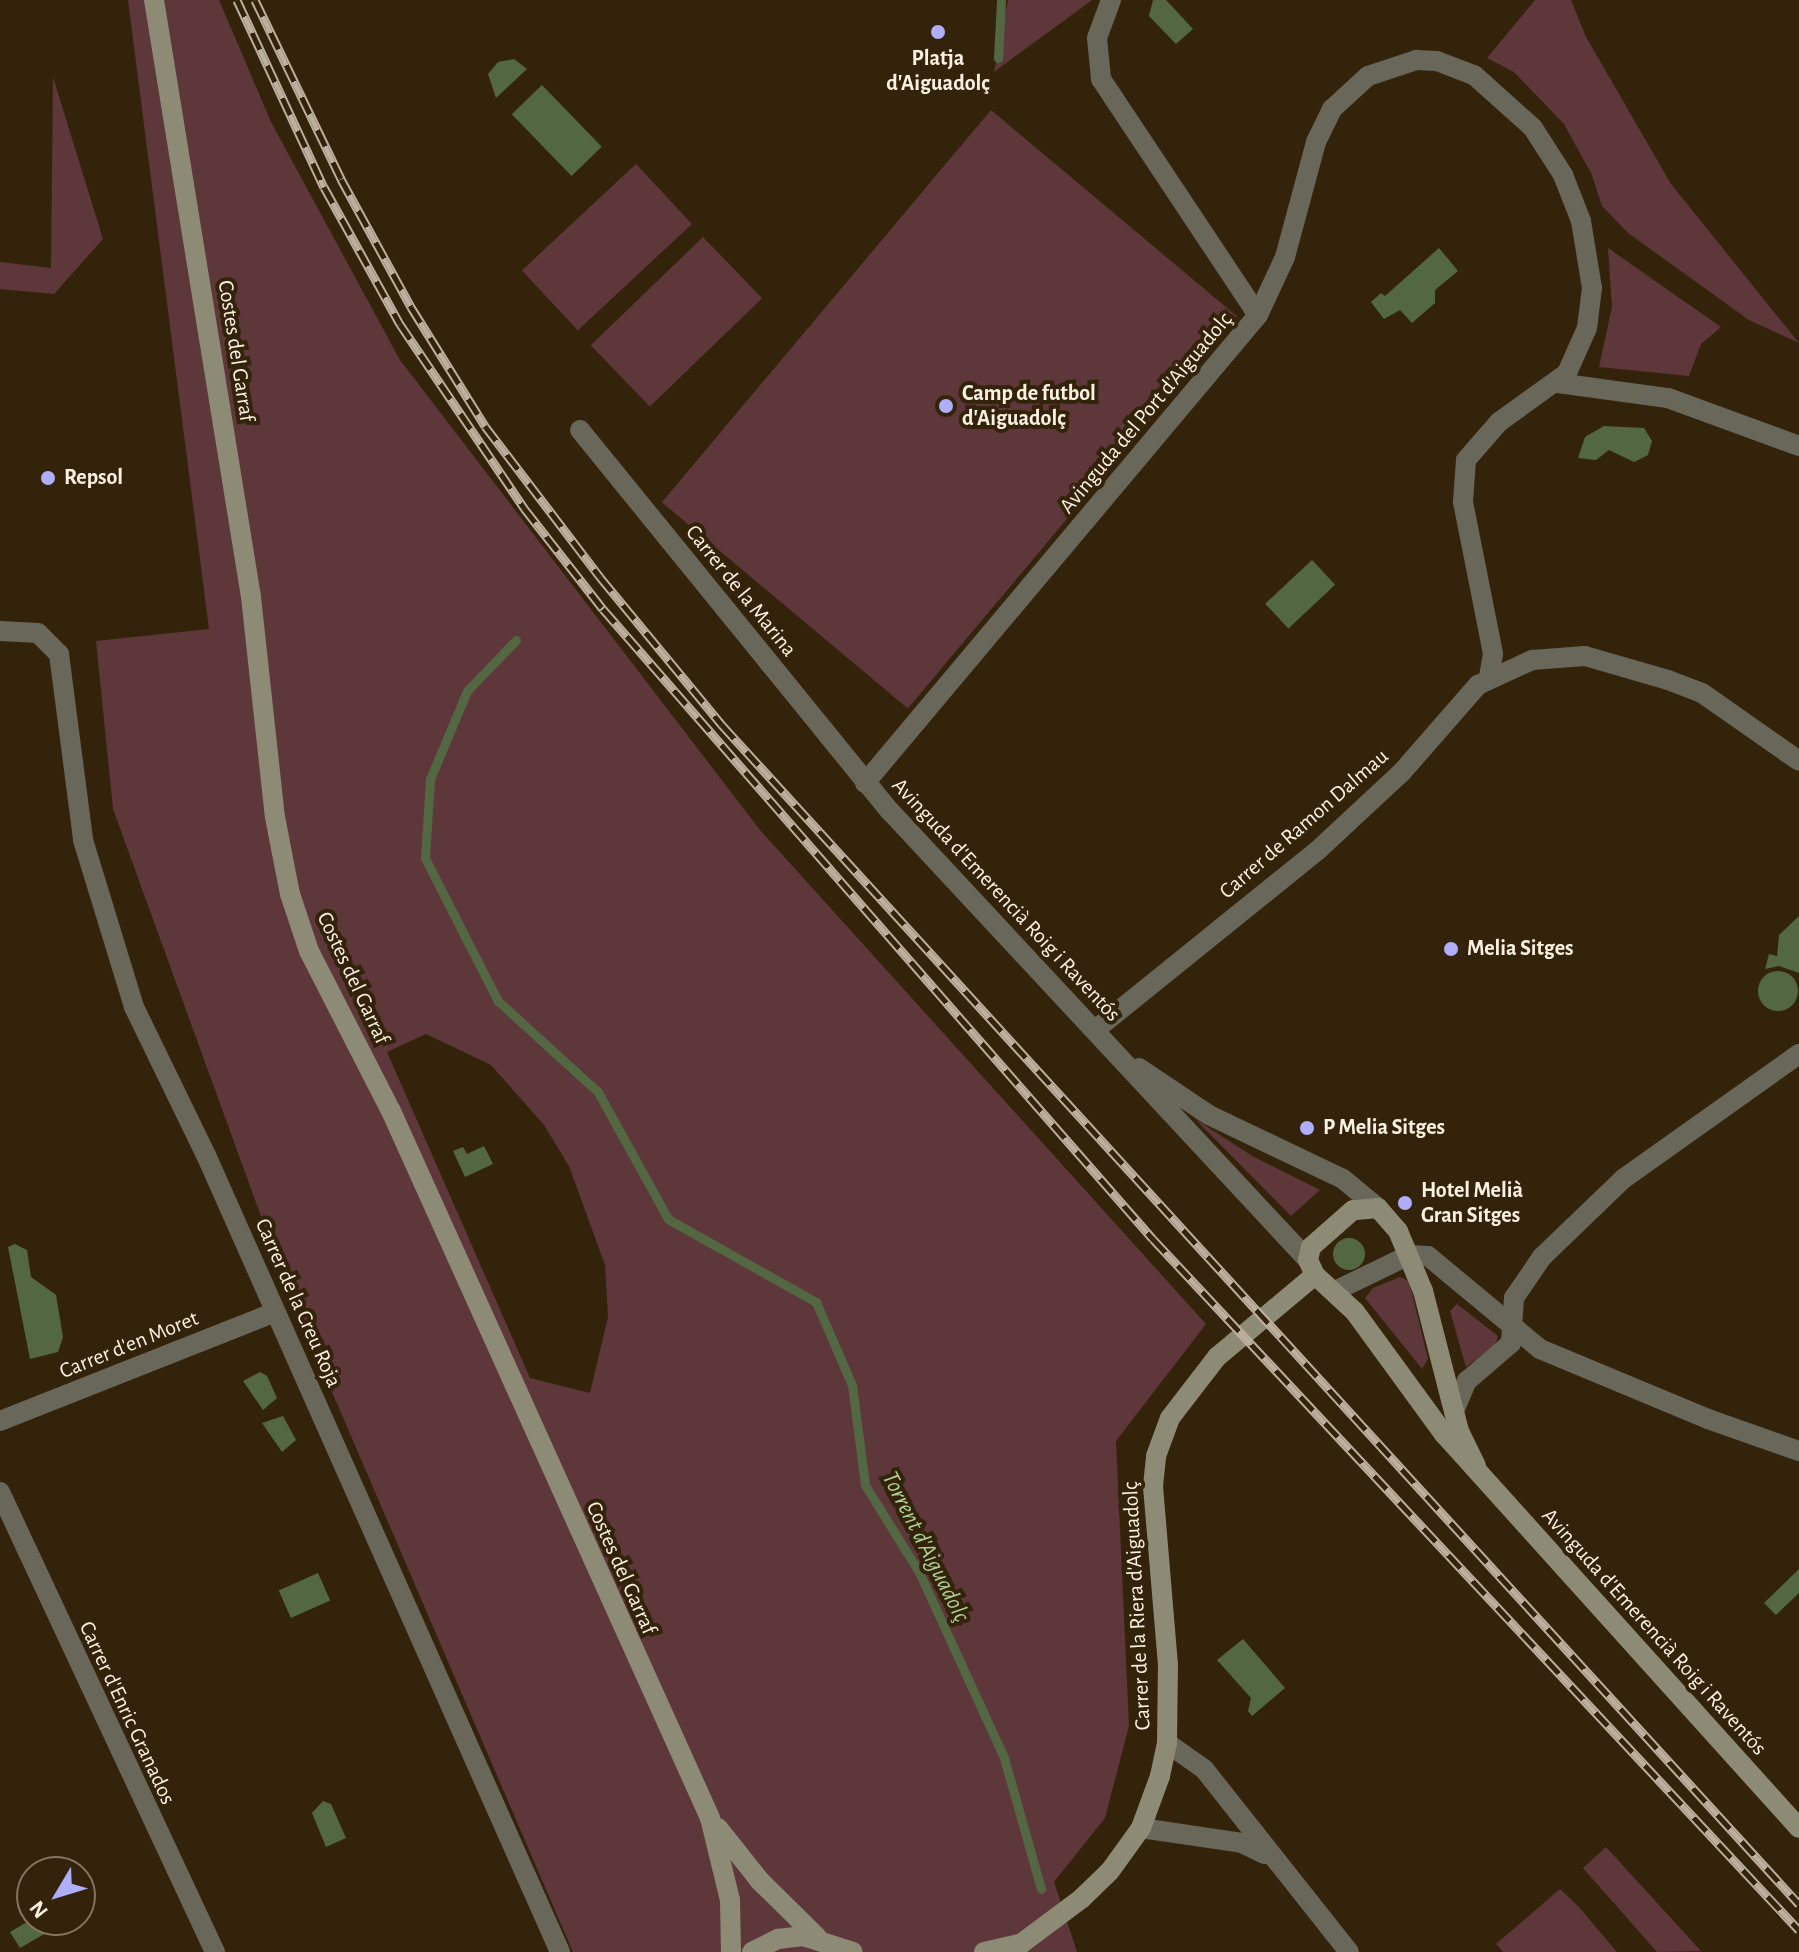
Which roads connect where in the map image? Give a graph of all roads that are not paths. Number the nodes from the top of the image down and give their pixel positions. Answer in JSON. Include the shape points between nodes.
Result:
{"nodes":[{"id":1,"x":154,"y":0,"type":"edge"},
{"id":2,"x":1111,"y":0,"type":"edge"},
{"id":3,"x":1258,"y":315,"type":"junction"},
{"id":4,"x":1558,"y":383,"type":"junction"},
{"id":5,"x":580,"y":430,"type":"dead end"},
{"id":6,"x":1799,"y":446,"type":"edge"},
{"id":7,"x":0,"y":631,"type":"edge"},
{"id":8,"x":1489,"y":677,"type":"junction"},
{"id":9,"x":1799,"y":761,"type":"edge"},
{"id":10,"x":865,"y":783,"type":"junction"},
{"id":11,"x":1095,"y":1030,"type":"junction"},
{"id":12,"x":1113,"y":1049,"type":"junction"},
{"id":13,"x":1799,"y":1054,"type":"edge"},
{"id":14,"x":1378,"y":1208,"type":"junction"},
{"id":15,"x":1409,"y":1255,"type":"junction"},
{"id":16,"x":1311,"y":1267,"type":"junction"},
{"id":17,"x":1335,"y":1291,"type":"junction"},
{"id":18,"x":275,"y":1312,"type":"junction"},
{"id":19,"x":1515,"y":1331,"type":"junction"},
{"id":20,"x":1454,"y":1411,"type":"junction"},
{"id":21,"x":0,"y":1421,"type":"edge"},
{"id":22,"x":1799,"y":1451,"type":"edge"},
{"id":23,"x":1476,"y":1466,"type":"junction"},
{"id":24,"x":0,"y":1492,"type":"edge"},
{"id":25,"x":1167,"y":1743,"type":"junction"},
{"id":26,"x":710,"y":1818,"type":"junction"},
{"id":27,"x":1141,"y":1828,"type":"junction"},
{"id":28,"x":1799,"y":1828,"type":"edge"},
{"id":29,"x":1269,"y":1856,"type":"junction"},
{"id":30,"x":817,"y":1937,"type":"junction"},
{"id":31,"x":1016,"y":1948,"type":"edge"},
{"id":32,"x":215,"y":1952,"type":"edge"},
{"id":33,"x":560,"y":1952,"type":"edge"},
{"id":34,"x":731,"y":1952,"type":"edge"},
{"id":35,"x":752,"y":1952,"type":"edge"},
{"id":36,"x":853,"y":1952,"type":"edge"},
{"id":37,"x":984,"y":1952,"type":"edge"},
{"id":38,"x":1349,"y":1952,"type":"edge"}],
"edges":[{"from":1,"to":26,"type":"main road","name":"Costes del Garraf","via":[[251,597],[275,817],[290,894],[309,951],[391,1111]]},
{"from":2,"to":3,"type":"street","name":"Avinguda del Port d'Aiguadolç","via":[[1097,38],[1101,79]]},
{"from":3,"to":4,"type":"street","via":[[1285,257],[1316,142],[1332,109],[1368,76],[1391,64],[1437,61],[1474,75],[1524,117],[1550,149],[1581,221],[1591,304],[1577,360]]},
{"from":3,"to":10,"type":"street","name":"Avinguda del Port d'Aiguadolç"},
{"from":4,"to":6,"type":"street","via":[[1668,398]]},
{"from":4,"to":8,"type":"street","via":[[1481,437],[1462,476],[1493,654]]},
{"from":5,"to":10,"type":"street","name":"Carrer de la Marina"},
{"from":7,"to":18,"type":"street","name":"Carrer de la Creu Roja","via":[[38,633],[59,654],[83,840],[134,1007]]},
{"from":8,"to":9,"type":"street","via":[[1532,660],[1585,656],[1702,693]]},
{"from":8,"to":11,"type":"street","name":"Carrer de Ramon Dalmau","via":[[1402,772],[1317,851]]},
{"from":10,"to":11,"type":"street","name":"Avinguda d'Emerencià Roig i Raventós"},
{"from":11,"to":12,"type":"street","name":"Avinguda d'Emerencià Roig i Raventós"},
{"from":12,"to":14,"type":"street","name":"Avinguda d'Emerencià Roig i Raventós","via":[[1209,1115],[1343,1179]]},
{"from":12,"to":16,"type":"street","name":"Avinguda d'Emerencià Roig i Raventós"},
{"from":13,"to":19,"type":"street","via":[[1595,1203],[1524,1280],[1514,1298]]},
{"from":14,"to":15,"type":"main road","name":"Avinguda d'Emerencià Roig i Raventós"},
{"from":14,"to":16,"type":"main road","via":[[1364,1206],[1324,1231]]},
{"from":15,"to":17,"type":"street"},
{"from":15,"to":19,"type":"street","via":[[1438,1262]]},
{"from":15,"to":20,"type":"main road","name":"Avinguda d'Emerencià Roig i Raventós"},
{"from":16,"to":17,"type":"main road","name":"Avinguda d'Emerencià Roig i Raventós"},
{"from":16,"to":25,"type":"main road","name":"Carrer de la Riera d'Aiguadolç","via":[[1182,1397],[1156,1456],[1153,1486],[1168,1665]]},
{"from":17,"to":23,"type":"main road","name":"Avinguda d'Emerencià Roig i Raventós","via":[[1425,1411]]},
{"from":18,"to":21,"type":"street","name":"Carrer d'en Moret"},
{"from":18,"to":33,"type":"street","name":"Carrer de la Creu Roja"},
{"from":19,"to":20,"type":"street","via":[[1504,1353],[1467,1381]]},
{"from":19,"to":22,"type":"street","via":[[1574,1364]]},
{"from":20,"to":23,"type":"main road","name":"Avinguda d'Emerencià Roig i Raventós"},
{"from":23,"to":28,"type":"main road","name":"Avinguda d'Emerencià Roig i Raventós"},
{"from":24,"to":32,"type":"street","name":"Carrer d'Enric Granados"},
{"from":25,"to":27,"type":"main road","name":"Carrer de la Riera d'Aiguadolç"},
{"from":25,"to":29,"type":"street","via":[[1204,1769]]},
{"from":26,"to":30,"type":"main road","via":[[760,1881]]},
{"from":26,"to":34,"type":"main road","via":[[730,1900]]},
{"from":27,"to":29,"type":"street","via":[[1242,1843]]},
{"from":27,"to":31,"type":"main road","name":"Carrer de la Riera d'Aiguadolç","via":[[1081,1899]]},
{"from":29,"to":38,"type":"street"},
{"from":30,"to":35,"type":"main road","via":[[778,1939]]},
{"from":30,"to":36,"type":"main road"},
{"from":31,"to":37,"type":"main road","name":"Carrer de la Riera d'Aiguadolç"}]}
